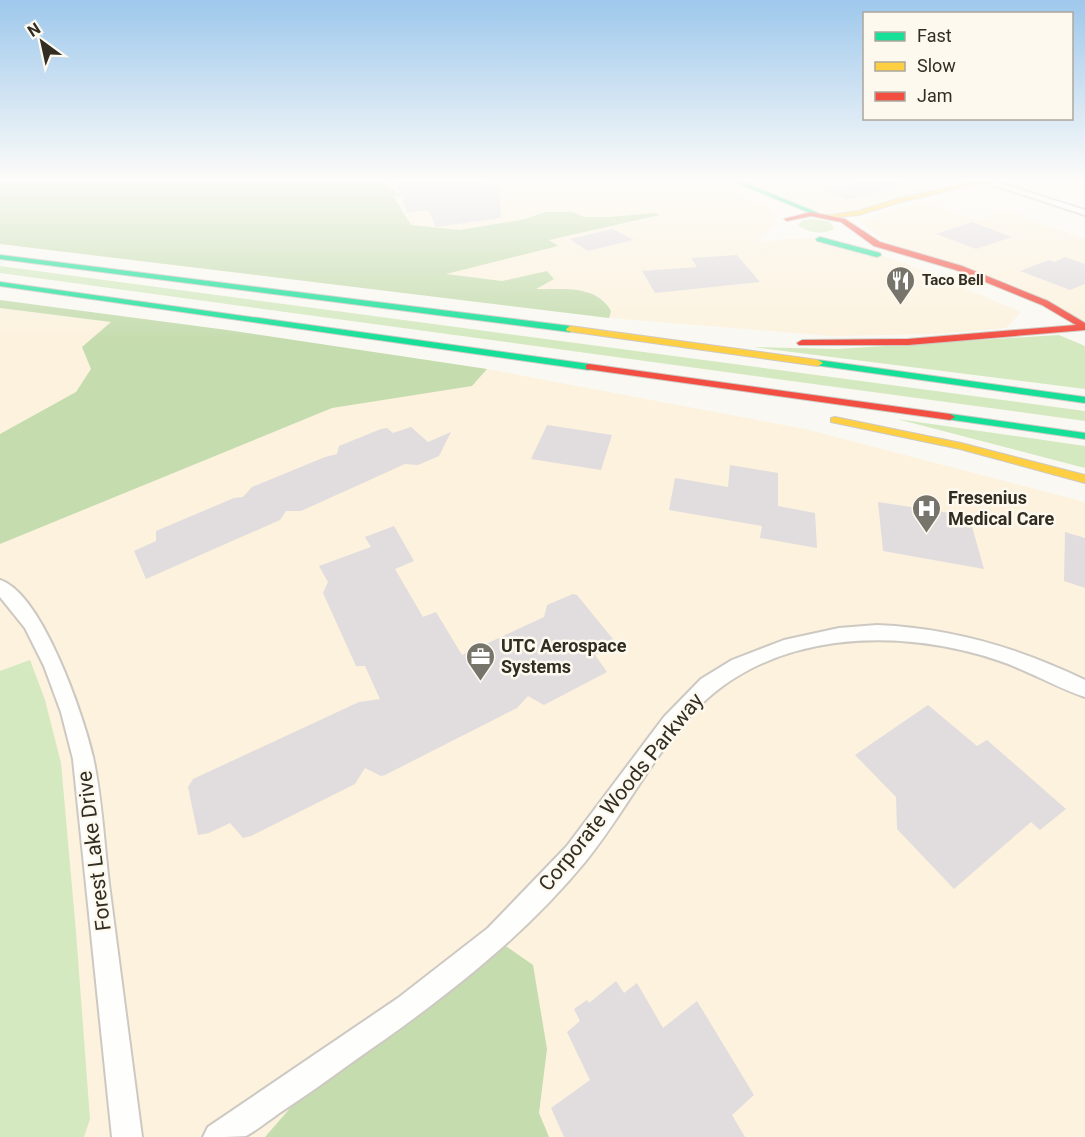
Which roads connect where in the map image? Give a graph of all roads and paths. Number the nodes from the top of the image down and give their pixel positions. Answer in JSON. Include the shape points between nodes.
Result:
{"nodes":[{"id":1,"x":849,"y":234,"type":"edge"},
{"id":2,"x":865,"y":234,"type":"edge"},
{"id":3,"x":0,"y":257,"type":"edge"},
{"id":4,"x":902,"y":262,"type":"junction"},
{"id":5,"x":934,"y":275,"type":"dead end"},
{"id":6,"x":992,"y":281,"type":"junction"},
{"id":7,"x":0,"y":284,"type":"edge"},
{"id":8,"x":1042,"y":317,"type":"dead end"},
{"id":9,"x":1085,"y":327,"type":"edge"},
{"id":10,"x":569,"y":329,"type":"junction"},
{"id":11,"x":609,"y":369,"type":"junction"},
{"id":12,"x":1085,"y":400,"type":"edge"},
{"id":13,"x":769,"y":406,"type":"dead end"},
{"id":14,"x":825,"y":418,"type":"dead end"},
{"id":15,"x":1085,"y":436,"type":"edge"},
{"id":16,"x":1085,"y":479,"type":"edge"},
{"id":17,"x":0,"y":586,"type":"edge"},
{"id":18,"x":1085,"y":689,"type":"edge"},
{"id":19,"x":127,"y":1137,"type":"edge"},
{"id":20,"x":218,"y":1137,"type":"edge"}],
"edges":[{"from":1,"to":4,"type":"main road","via":[[814,238]]},
{"from":2,"to":6,"type":"main road","via":[[877,244]]},
{"from":3,"to":10,"type":"main road"},
{"from":4,"to":5,"type":"main road"},
{"from":4,"to":6,"type":"main road","via":[[928,265],[977,281]]},
{"from":6,"to":9,"type":"main road","via":[[1045,303]]},
{"from":7,"to":11,"type":"main road"},
{"from":8,"to":9,"type":"main road"},
{"from":9,"to":10,"type":"main road","via":[[938,342],[848,345]]},
{"from":10,"to":12,"type":"main road"},
{"from":11,"to":13,"type":"main road"},
{"from":11,"to":15,"type":"main road"},
{"from":14,"to":16,"type":"main road","via":[[961,446]]},
{"from":17,"to":19,"type":"street","name":"Forest Lake Drive","via":[[31,624],[54,664],[72,712],[83,759]]},
{"from":18,"to":20,"type":"street","name":"Corporate Woods Parkway","via":[[986,650],[912,635],[848,634],[753,657],[713,681],[676,716],[597,828],[497,936],[432,991]]}]}
